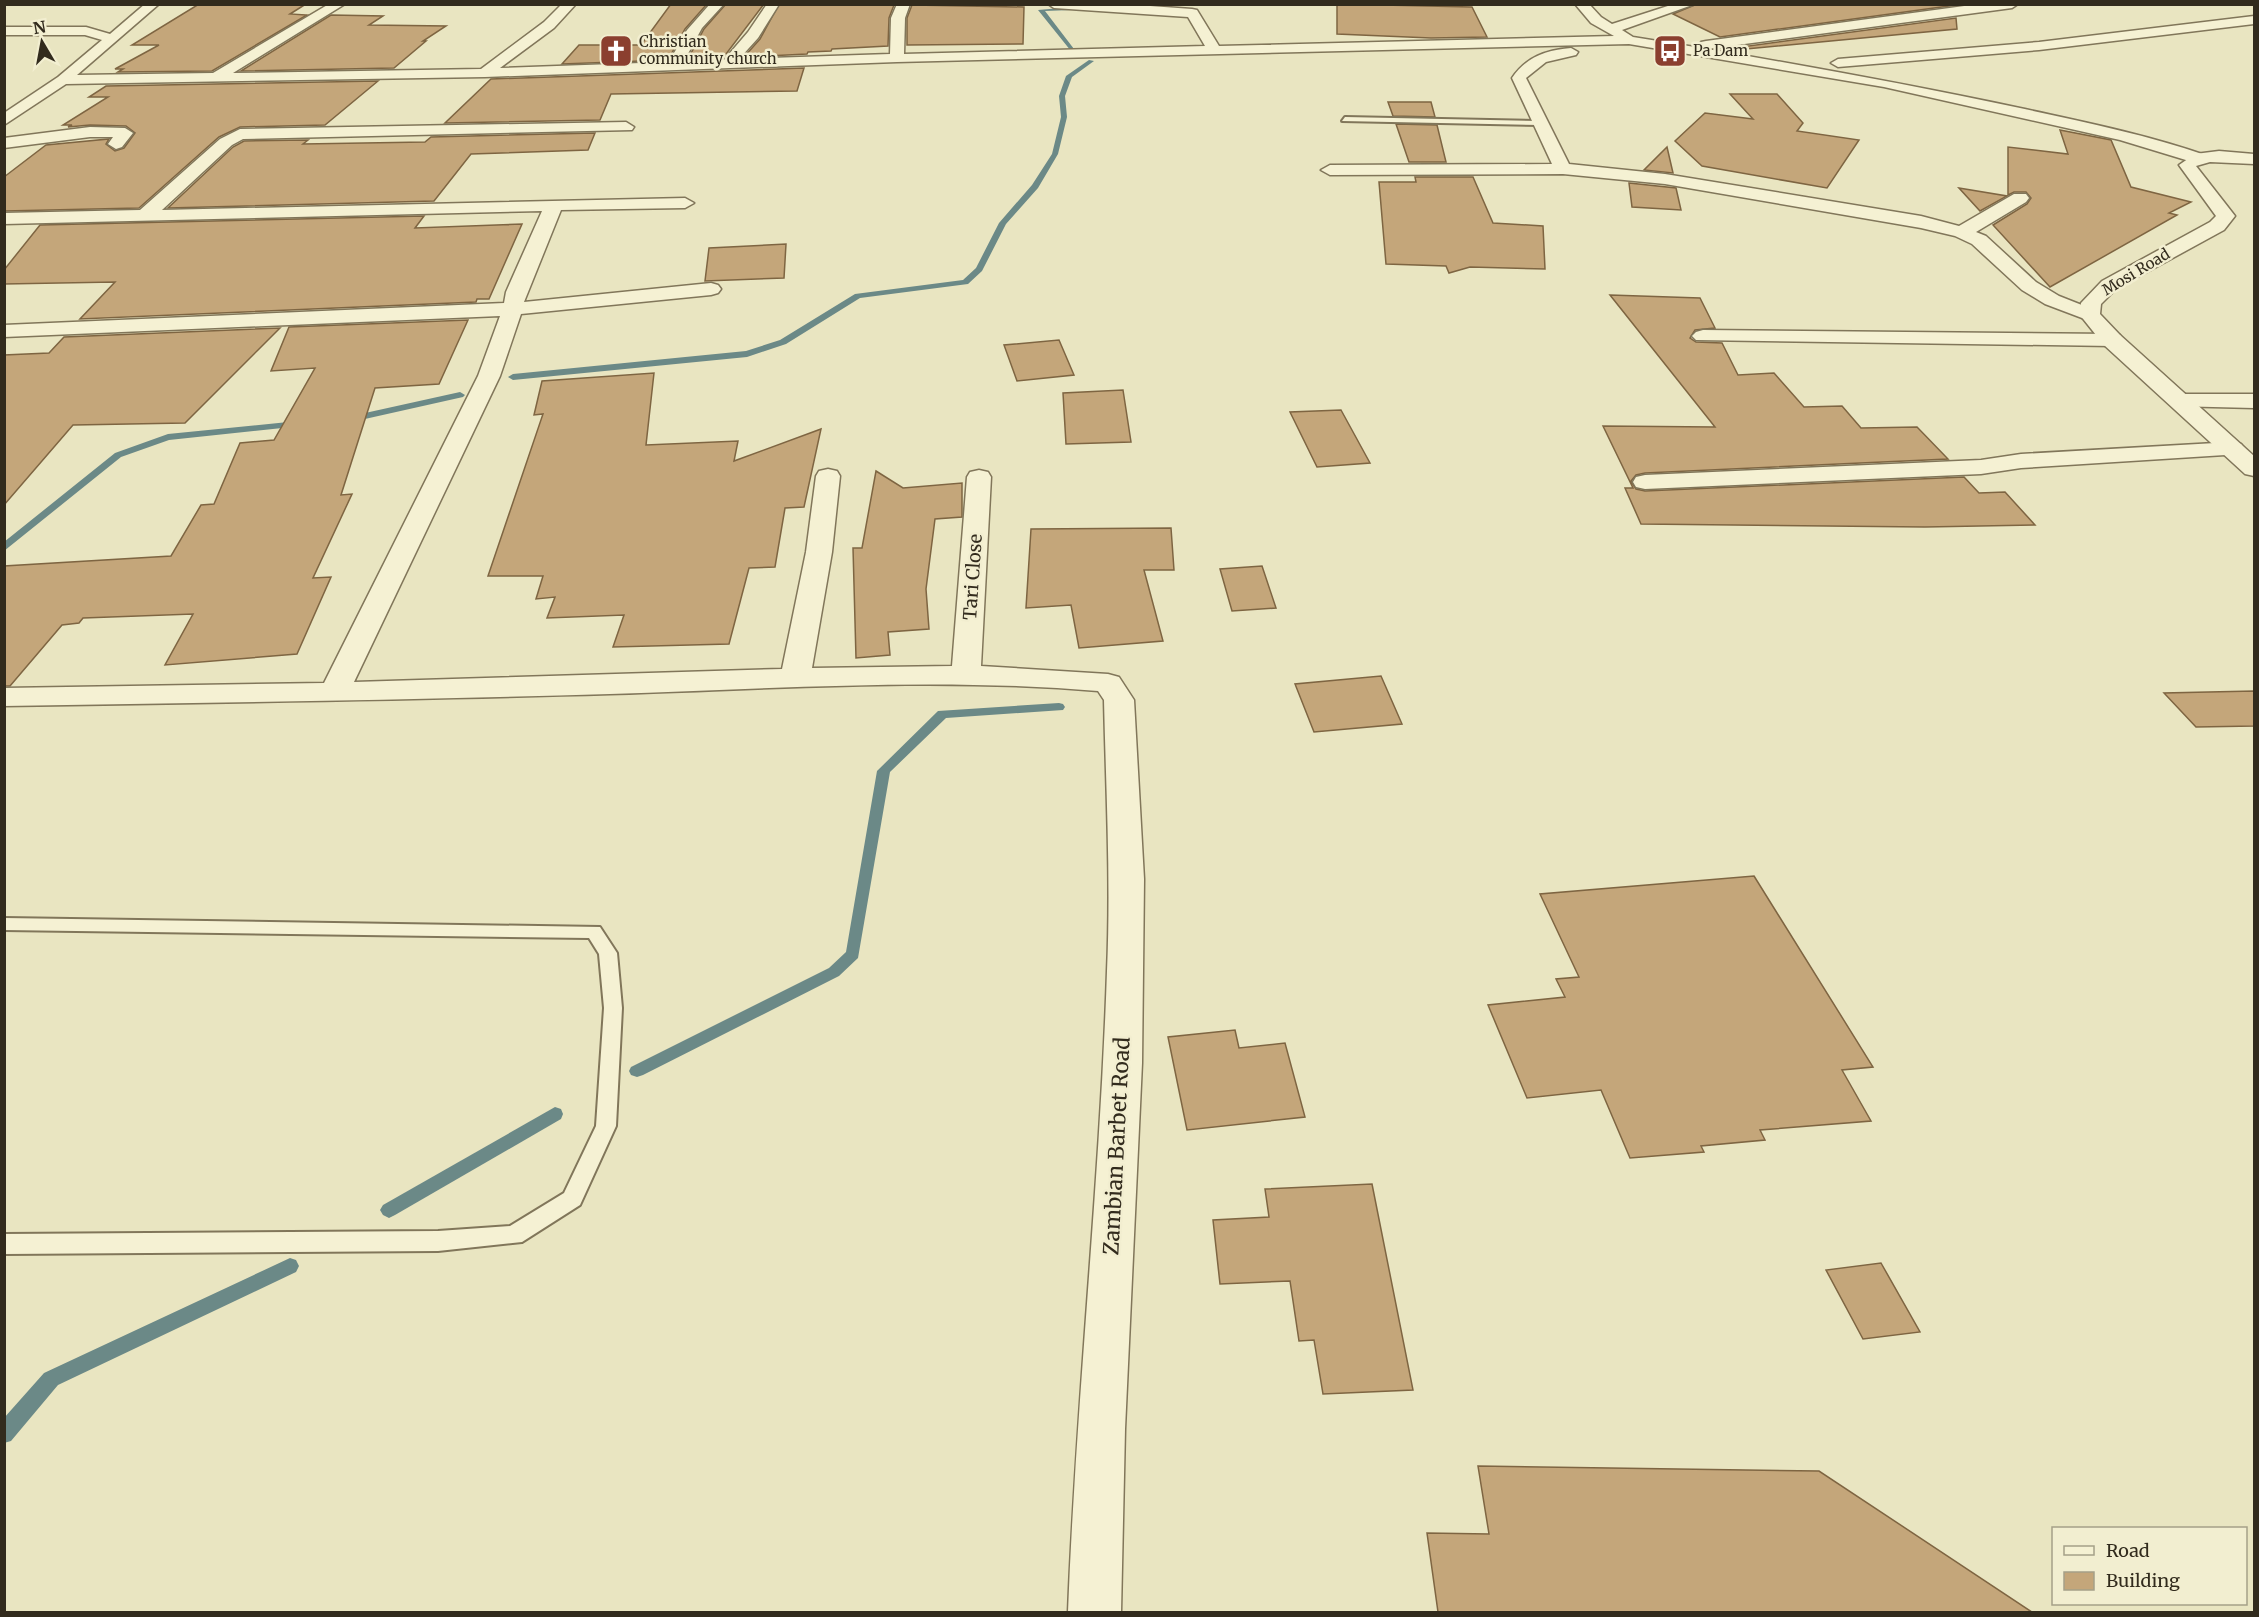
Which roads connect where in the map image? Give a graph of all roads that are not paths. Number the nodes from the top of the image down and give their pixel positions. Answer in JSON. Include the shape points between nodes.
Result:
{"nodes":[{"id":1,"x":153,"y":4,"type":"edge"},
{"id":2,"x":339,"y":4,"type":"edge"},
{"id":3,"x":570,"y":4,"type":"edge"},
{"id":4,"x":718,"y":4,"type":"edge"},
{"id":5,"x":904,"y":4,"type":"edge"},
{"id":6,"x":1054,"y":4,"type":"edge"},
{"id":7,"x":1581,"y":4,"type":"edge"},
{"id":8,"x":1689,"y":4,"type":"edge"},
{"id":9,"x":1933,"y":4,"type":"edge"},
{"id":10,"x":2012,"y":4,"type":"edge"},
{"id":11,"x":772,"y":6,"type":"edge"},
{"id":12,"x":1953,"y":12,"type":"junction"},
{"id":13,"x":2254,"y":20,"type":"edge"},
{"id":14,"x":1610,"y":30,"type":"junction"},
{"id":15,"x":4,"y":31,"type":"edge"},
{"id":16,"x":113,"y":39,"type":"junction"},
{"id":17,"x":1629,"y":40,"type":"junction"},
{"id":18,"x":1680,"y":49,"type":"junction"},
{"id":19,"x":1214,"y":50,"type":"junction"},
{"id":20,"x":897,"y":58,"type":"junction"},
{"id":21,"x":727,"y":65,"type":"junction"},
{"id":22,"x":1774,"y":65,"type":"junction"},
{"id":23,"x":674,"y":68,"type":"junction"},
{"id":24,"x":485,"y":73,"type":"junction"},
{"id":25,"x":218,"y":76,"type":"junction"},
{"id":26,"x":63,"y":80,"type":"junction"},
{"id":27,"x":4,"y":120,"type":"edge"},
{"id":28,"x":1345,"y":120,"type":"dead end"},
{"id":29,"x":1540,"y":123,"type":"junction"},
{"id":30,"x":626,"y":127,"type":"dead end"},
{"id":31,"x":4,"y":143,"type":"edge"},
{"id":32,"x":116,"y":144,"type":"dead end"},
{"id":33,"x":2199,"y":159,"type":"junction"},
{"id":34,"x":2254,"y":159,"type":"edge"},
{"id":35,"x":1563,"y":169,"type":"junction"},
{"id":36,"x":1330,"y":170,"type":"dead end"},
{"id":37,"x":2020,"y":198,"type":"dead end"},
{"id":38,"x":685,"y":203,"type":"dead end"},
{"id":39,"x":554,"y":206,"type":"junction"},
{"id":40,"x":145,"y":215,"type":"junction"},
{"id":41,"x":4,"y":219,"type":"edge"},
{"id":42,"x":1962,"y":232,"type":"junction"},
{"id":43,"x":711,"y":289,"type":"dead end"},
{"id":44,"x":513,"y":309,"type":"junction"},
{"id":45,"x":2090,"y":315,"type":"junction"},
{"id":46,"x":4,"y":331,"type":"edge"},
{"id":47,"x":1703,"y":336,"type":"dead end"},
{"id":48,"x":2112,"y":340,"type":"junction"},
{"id":49,"x":2180,"y":401,"type":"junction"},
{"id":50,"x":2254,"y":401,"type":"edge"},
{"id":51,"x":2233,"y":449,"type":"junction"},
{"id":52,"x":2254,"y":470,"type":"edge"},
{"id":53,"x":828,"y":476,"type":"dead end"},
{"id":54,"x":979,"y":477,"type":"dead end"},
{"id":55,"x":1645,"y":482,"type":"dead end"},
{"id":56,"x":966,"y":676,"type":"junction"},
{"id":57,"x":795,"y":679,"type":"junction"},
{"id":58,"x":334,"y":692,"type":"junction"},
{"id":59,"x":4,"y":697,"type":"edge"},
{"id":60,"x":4,"y":924,"type":"edge"},
{"id":61,"x":4,"y":1244,"type":"edge"},
{"id":62,"x":1095,"y":1612,"type":"edge"}],
"edges":[{"from":1,"to":16,"type":"street"},
{"from":2,"to":25,"type":"street"},
{"from":3,"to":24,"type":"street","via":[[549,25]]},
{"from":4,"to":23,"type":"street","via":[[691,34]]},
{"from":5,"to":20,"type":"street","via":[[898,18]]},
{"from":6,"to":19,"type":"street","via":[[1192,13]]},
{"from":7,"to":14,"type":"street"},
{"from":8,"to":14,"type":"street"},
{"from":9,"to":12,"type":"street"},
{"from":10,"to":12,"type":"street"},
{"from":11,"to":21,"type":"street"},
{"from":12,"to":18,"type":"street"},
{"from":13,"to":22,"type":"street","via":[[2039,46]]},
{"from":14,"to":17,"type":"street"},
{"from":15,"to":16,"type":"street","via":[[86,31]]},
{"from":16,"to":26,"type":"street"},
{"from":17,"to":18,"type":"street"},
{"from":17,"to":19,"type":"street"},
{"from":18,"to":22,"type":"street"},
{"from":19,"to":20,"type":"street"},
{"from":20,"to":21,"type":"street"},
{"from":21,"to":23,"type":"street"},
{"from":22,"to":29,"type":"street","via":[[1582,51],[1550,55],[1529,65],[1519,78]]},
{"from":22,"to":33,"type":"street","via":[[1884,83],[2088,128],[2157,144]]},
{"from":23,"to":24,"type":"street"},
{"from":24,"to":25,"type":"street"},
{"from":25,"to":26,"type":"street"},
{"from":26,"to":27,"type":"street"},
{"from":28,"to":29,"type":"lane"},
{"from":29,"to":35,"type":"street"},
{"from":30,"to":40,"type":"street","via":[[240,134]]},
{"from":31,"to":32,"type":"street","via":[[90,132],[125,133]]},
{"from":33,"to":34,"type":"street"},
{"from":33,"to":45,"type":"street","name":"Mosi Road","via":[[2187,165],[2226,216],[2217,226],[2109,285],[2091,303]]},
{"from":35,"to":36,"type":"street"},
{"from":35,"to":42,"type":"street","via":[[1676,181]]},
{"from":37,"to":42,"type":"street"},
{"from":38,"to":39,"type":"street"},
{"from":39,"to":40,"type":"street"},
{"from":39,"to":44,"type":"street","via":[[516,292]]},
{"from":40,"to":41,"type":"street"},
{"from":42,"to":45,"type":"street","via":[[1979,240],[2029,286]]},
{"from":43,"to":44,"type":"street"},
{"from":44,"to":46,"type":"street"},
{"from":44,"to":58,"type":"street","via":[[489,376]]},
{"from":45,"to":48,"type":"street","name":"Mosi Road"},
{"from":47,"to":48,"type":"street"},
{"from":48,"to":49,"type":"street","name":"Mosi Road"},
{"from":49,"to":50,"type":"street"},
{"from":49,"to":51,"type":"street","name":"Mosi Road"},
{"from":51,"to":52,"type":"street","name":"Mosi Road"},
{"from":51,"to":55,"type":"street","via":[[2020,461],[1981,467]]},
{"from":53,"to":57,"type":"street","via":[[819,552]]},
{"from":54,"to":56,"type":"street","name":"Tari Close"},
{"from":56,"to":57,"type":"street"},
{"from":56,"to":62,"type":"street","name":"Zambian Barbet Road","via":[[1048,677],[1108,683],[1119,700],[1127,878],[1121,1109],[1096,1530]]},
{"from":57,"to":58,"type":"street"},
{"from":58,"to":59,"type":"street"},
{"from":60,"to":61,"type":"lane","via":[[594,932],[608,953],[613,1008],[606,1126],[572,1199],[514,1235],[438,1241]]}]}
